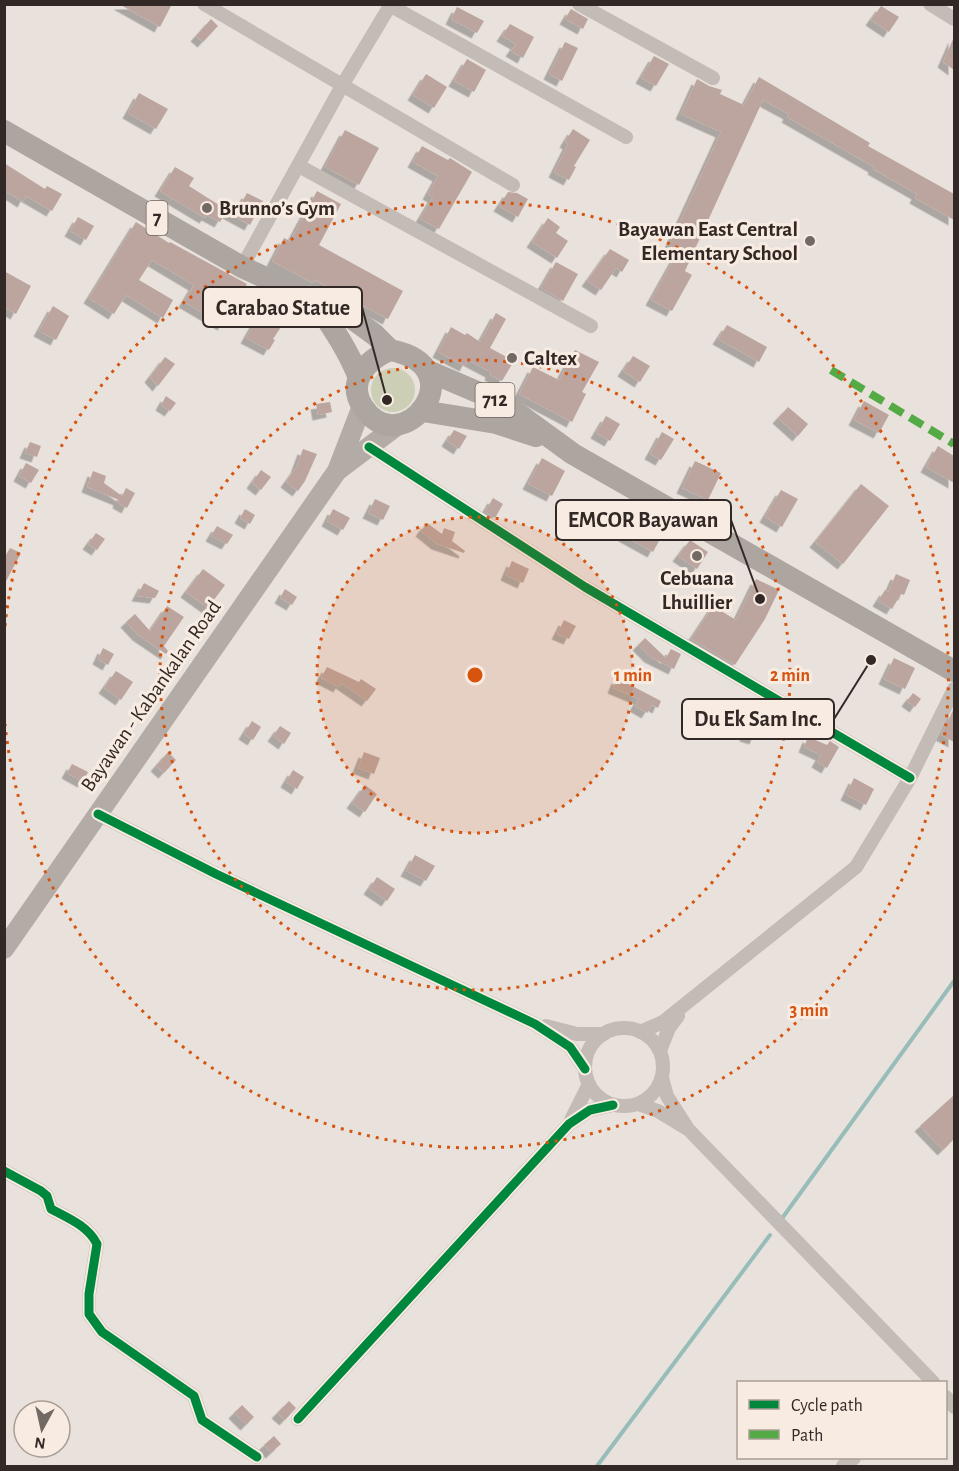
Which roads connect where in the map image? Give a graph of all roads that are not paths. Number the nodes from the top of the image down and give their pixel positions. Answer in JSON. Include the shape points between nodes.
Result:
{"nodes":[{"id":1,"x":204,"y":4,"type":"edge"},
{"id":2,"x":579,"y":4,"type":"edge"},
{"id":3,"x":930,"y":4,"type":"edge"},
{"id":4,"x":391,"y":5,"type":"edge"},
{"id":5,"x":954,"y":19,"type":"edge"},
{"id":6,"x":713,"y":78,"type":"dead end"},
{"id":7,"x":343,"y":84,"type":"junction"},
{"id":8,"x":4,"y":131,"type":"edge"},
{"id":9,"x":626,"y":137,"type":"dead end"},
{"id":10,"x":299,"y":166,"type":"junction"},
{"id":11,"x":513,"y":185,"type":"dead end"},
{"id":12,"x":242,"y":267,"type":"junction"},
{"id":13,"x":312,"y":299,"type":"junction"},
{"id":14,"x":591,"y":326,"type":"dead end"},
{"id":15,"x":390,"y":350,"type":"junction"},
{"id":16,"x":426,"y":370,"type":"junction"},
{"id":17,"x":359,"y":378,"type":"junction"},
{"id":18,"x":362,"y":406,"type":"junction"},
{"id":19,"x":423,"y":411,"type":"junction"},
{"id":20,"x":398,"y":425,"type":"junction"},
{"id":21,"x":555,"y":442,"type":"junction"},
{"id":22,"x":369,"y":447,"type":"junction"},
{"id":23,"x":338,"y":471,"type":"junction"},
{"id":24,"x":954,"y":671,"type":"edge"},
{"id":25,"x":954,"y":689,"type":"edge"},
{"id":26,"x":910,"y":778,"type":"junction"},
{"id":27,"x":98,"y":814,"type":"junction"},
{"id":28,"x":4,"y":949,"type":"edge"},
{"id":29,"x":687,"y":1004,"type":"junction"},
{"id":30,"x":535,"y":1023,"type":"junction"},
{"id":31,"x":640,"y":1032,"type":"junction"},
{"id":32,"x":604,"y":1034,"type":"junction"},
{"id":33,"x":660,"y":1051,"type":"junction"},
{"id":34,"x":585,"y":1069,"type":"junction"},
{"id":35,"x":662,"y":1078,"type":"junction"},
{"id":36,"x":589,"y":1084,"type":"junction"},
{"id":37,"x":638,"y":1104,"type":"junction"},
{"id":38,"x":613,"y":1105,"type":"junction"},
{"id":39,"x":569,"y":1124,"type":"junction"},
{"id":40,"x":688,"y":1129,"type":"junction"},
{"id":41,"x":4,"y":1171,"type":"edge"},
{"id":42,"x":931,"y":1381,"type":"edge"},
{"id":43,"x":298,"y":1419,"type":"dead end"},
{"id":44,"x":257,"y":1457,"type":"dead end"}],
"edges":[{"from":1,"to":7,"type":"street"},
{"from":2,"to":6,"type":"street"},
{"from":3,"to":5,"type":"street"},
{"from":4,"to":7,"type":"street"},
{"from":4,"to":9,"type":"street"},
{"from":7,"to":10,"type":"street"},
{"from":7,"to":11,"type":"street"},
{"from":8,"to":12,"type":"highway","number":"7"},
{"from":10,"to":12,"type":"street"},
{"from":10,"to":14,"type":"street"},
{"from":12,"to":13,"type":"highway","number":"7"},
{"from":13,"to":15,"type":"highway","number":"7","via":[[349,316]]},
{"from":13,"to":17,"type":"highway","number":"7","via":[[348,352]]},
{"from":15,"to":16,"type":"highway","via":[[417,359]]},
{"from":15,"to":17,"type":"highway","via":[[365,365]]},
{"from":16,"to":19,"type":"highway","via":[[430,398]]},
{"from":16,"to":21,"type":"highway","number":"712","via":[[503,403]]},
{"from":17,"to":18,"type":"highway","via":[[357,392]]},
{"from":18,"to":20,"type":"highway","via":[[371,417]]},
{"from":18,"to":23,"type":"main road","name":"Bayawan - Kabankalan Road"},
{"from":19,"to":20,"type":"highway"},
{"from":19,"to":21,"type":"highway","number":"712","via":[[496,423]]},
{"from":20,"to":22,"type":"main road","name":"Bayawan - Kabankalan Road"},
{"from":21,"to":24,"type":"highway","number":"712"},
{"from":22,"to":23,"type":"main road","name":"Bayawan - Kabankalan Road"},
{"from":22,"to":26,"type":"street","via":[[585,587]]},
{"from":23,"to":27,"type":"main road","name":"Bayawan - Kabankalan Road"},
{"from":25,"to":26,"type":"street"},
{"from":26,"to":29,"type":"street","via":[[856,867]]},
{"from":27,"to":28,"type":"main road","name":"Bayawan - Kabankalan Road"},
{"from":27,"to":30,"type":"street","via":[[216,874]]},
{"from":29,"to":31,"type":"street","via":[[663,1022]]},
{"from":29,"to":33,"type":"street","via":[[669,1028]]},
{"from":30,"to":32,"type":"street","via":[[577,1034]]},
{"from":30,"to":34,"type":"street","via":[[570,1047]]},
{"from":31,"to":32,"type":"street","via":[[622,1028]]},
{"from":31,"to":33,"type":"street","via":[[654,1041]]},
{"from":32,"to":34,"type":"street","via":[[587,1054]]},
{"from":33,"to":35,"type":"street"},
{"from":34,"to":36,"type":"street"},
{"from":35,"to":37,"type":"street","via":[[653,1094]]},
{"from":35,"to":40,"type":"street","via":[[667,1096]]},
{"from":36,"to":38,"type":"street","via":[[598,1096]]},
{"from":36,"to":39,"type":"street"},
{"from":37,"to":38,"type":"street"},
{"from":37,"to":40,"type":"street"},
{"from":38,"to":39,"type":"street","via":[[590,1110]]},
{"from":39,"to":43,"type":"street"},
{"from":40,"to":42,"type":"street"},
{"from":41,"to":44,"type":"street","via":[[41,1191],[51,1209],[80,1224],[93,1236],[97,1244],[89,1314],[102,1332],[194,1396],[202,1420]]}]}
